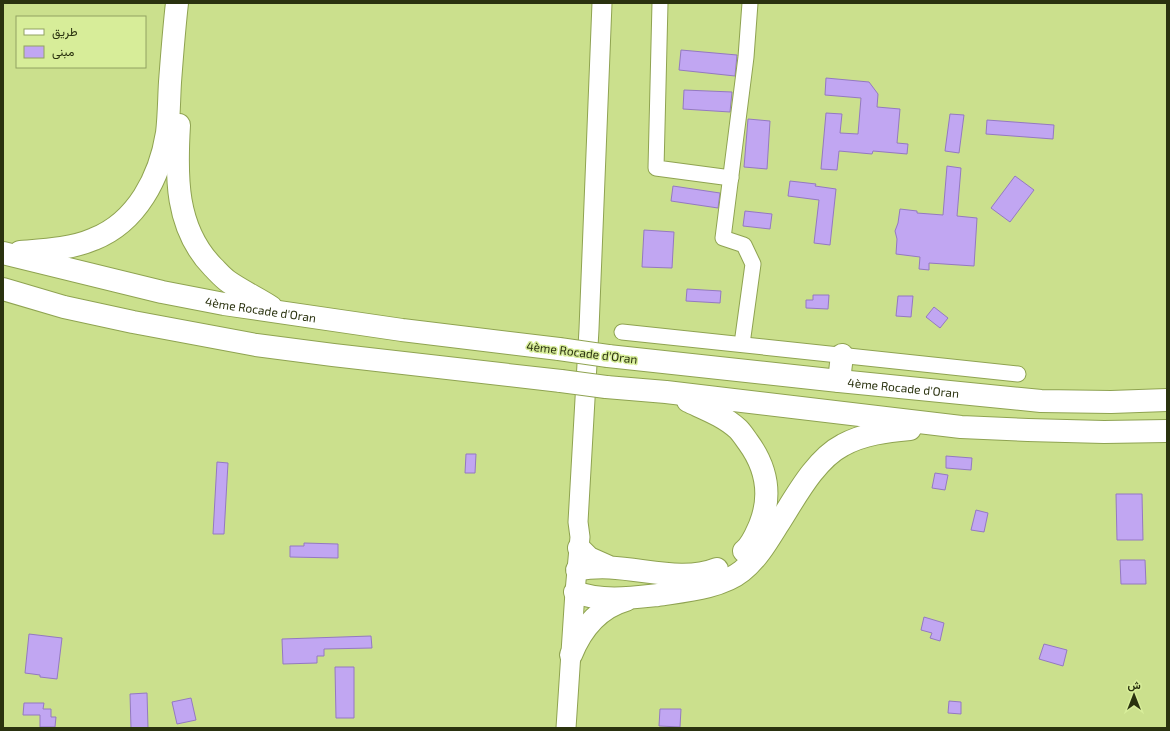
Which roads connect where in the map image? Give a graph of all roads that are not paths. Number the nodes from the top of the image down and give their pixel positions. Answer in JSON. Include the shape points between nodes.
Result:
{"nodes":[{"id":1,"x":177,"y":3,"type":"edge"},
{"id":2,"x":188,"y":3,"type":"edge"},
{"id":3,"x":602,"y":3,"type":"edge"},
{"id":4,"x":614,"y":3,"type":"edge"},
{"id":5,"x":660,"y":3,"type":"edge"},
{"id":6,"x":750,"y":3,"type":"edge"},
{"id":7,"x":731,"y":178,"type":"junction"},
{"id":8,"x":4,"y":253,"type":"edge"},
{"id":9,"x":3,"y":289,"type":"edge"},
{"id":10,"x":281,"y":313,"type":"junction"},
{"id":11,"x":622,"y":332,"type":"dead end"},
{"id":12,"x":742,"y":344,"type":"junction"},
{"id":13,"x":842,"y":355,"type":"junction"},
{"id":14,"x":1018,"y":374,"type":"dead end"},
{"id":15,"x":839,"y":381,"type":"junction"},
{"id":16,"x":666,"y":392,"type":"junction"},
{"id":17,"x":1167,"y":400,"type":"edge"},
{"id":18,"x":961,"y":427,"type":"junction"},
{"id":19,"x":1167,"y":430,"type":"edge"},
{"id":20,"x":579,"y":543,"type":"junction"},
{"id":21,"x":607,"y":566,"type":"junction"},
{"id":22,"x":577,"y":570,"type":"junction"},
{"id":23,"x":575,"y":592,"type":"junction"},
{"id":24,"x":635,"y":598,"type":"junction"},
{"id":25,"x":571,"y":655,"type":"junction"},
{"id":26,"x":566,"y":728,"type":"edge"}],
"edges":[{"from":1,"to":8,"type":"highway","via":[[167,132],[160,161],[142,200],[116,227],[96,239],[75,246]]},
{"from":2,"to":10,"type":"highway","via":[[178,146],[179,187],[187,228],[209,262],[228,281]]},
{"from":3,"to":20,"type":"main road"},
{"from":4,"to":20,"type":"main road","via":[[600,338],[587,516]]},
{"from":5,"to":7,"type":"lane","via":[[656,168]]},
{"from":6,"to":7,"type":"lane"},
{"from":7,"to":12,"type":"lane","via":[[724,238],[744,245],[753,264]]},
{"from":8,"to":10,"type":"highway","name":"4ème Rocade d'Oran","via":[[162,292]]},
{"from":9,"to":16,"type":"highway","bridge":true,"via":[[64,307],[256,345]]},
{"from":10,"to":15,"type":"highway","name":"4ème Rocade d'Oran","bridge":true,"via":[[608,356]]},
{"from":11,"to":12,"type":"lane"},
{"from":12,"to":13,"type":"lane"},
{"from":13,"to":14,"type":"lane"},
{"from":13,"to":15,"type":"highway"},
{"from":15,"to":17,"type":"highway","name":"4ème Rocade d'Oran","via":[[1041,401]]},
{"from":16,"to":18,"type":"highway"},
{"from":16,"to":21,"type":"highway","via":[[720,416],[739,430],[755,451],[764,472],[767,491],[765,512],[748,548],[716,569],[683,574]]},
{"from":18,"to":19,"type":"highway","via":[[1104,432]]},
{"from":18,"to":24,"type":"highway","via":[[887,432],[864,436],[843,445],[816,468],[758,555],[741,572],[712,585]]},
{"from":20,"to":21,"type":"highway","via":[[589,558]]},
{"from":20,"to":22,"type":"main road"},
{"from":21,"to":22,"type":"highway"},
{"from":22,"to":23,"type":"main road"},
{"from":23,"to":24,"type":"highway","via":[[592,597]]},
{"from":23,"to":25,"type":"main road"},
{"from":24,"to":25,"type":"highway","via":[[614,605],[595,617],[581,635]]},
{"from":25,"to":26,"type":"main road"}]}
